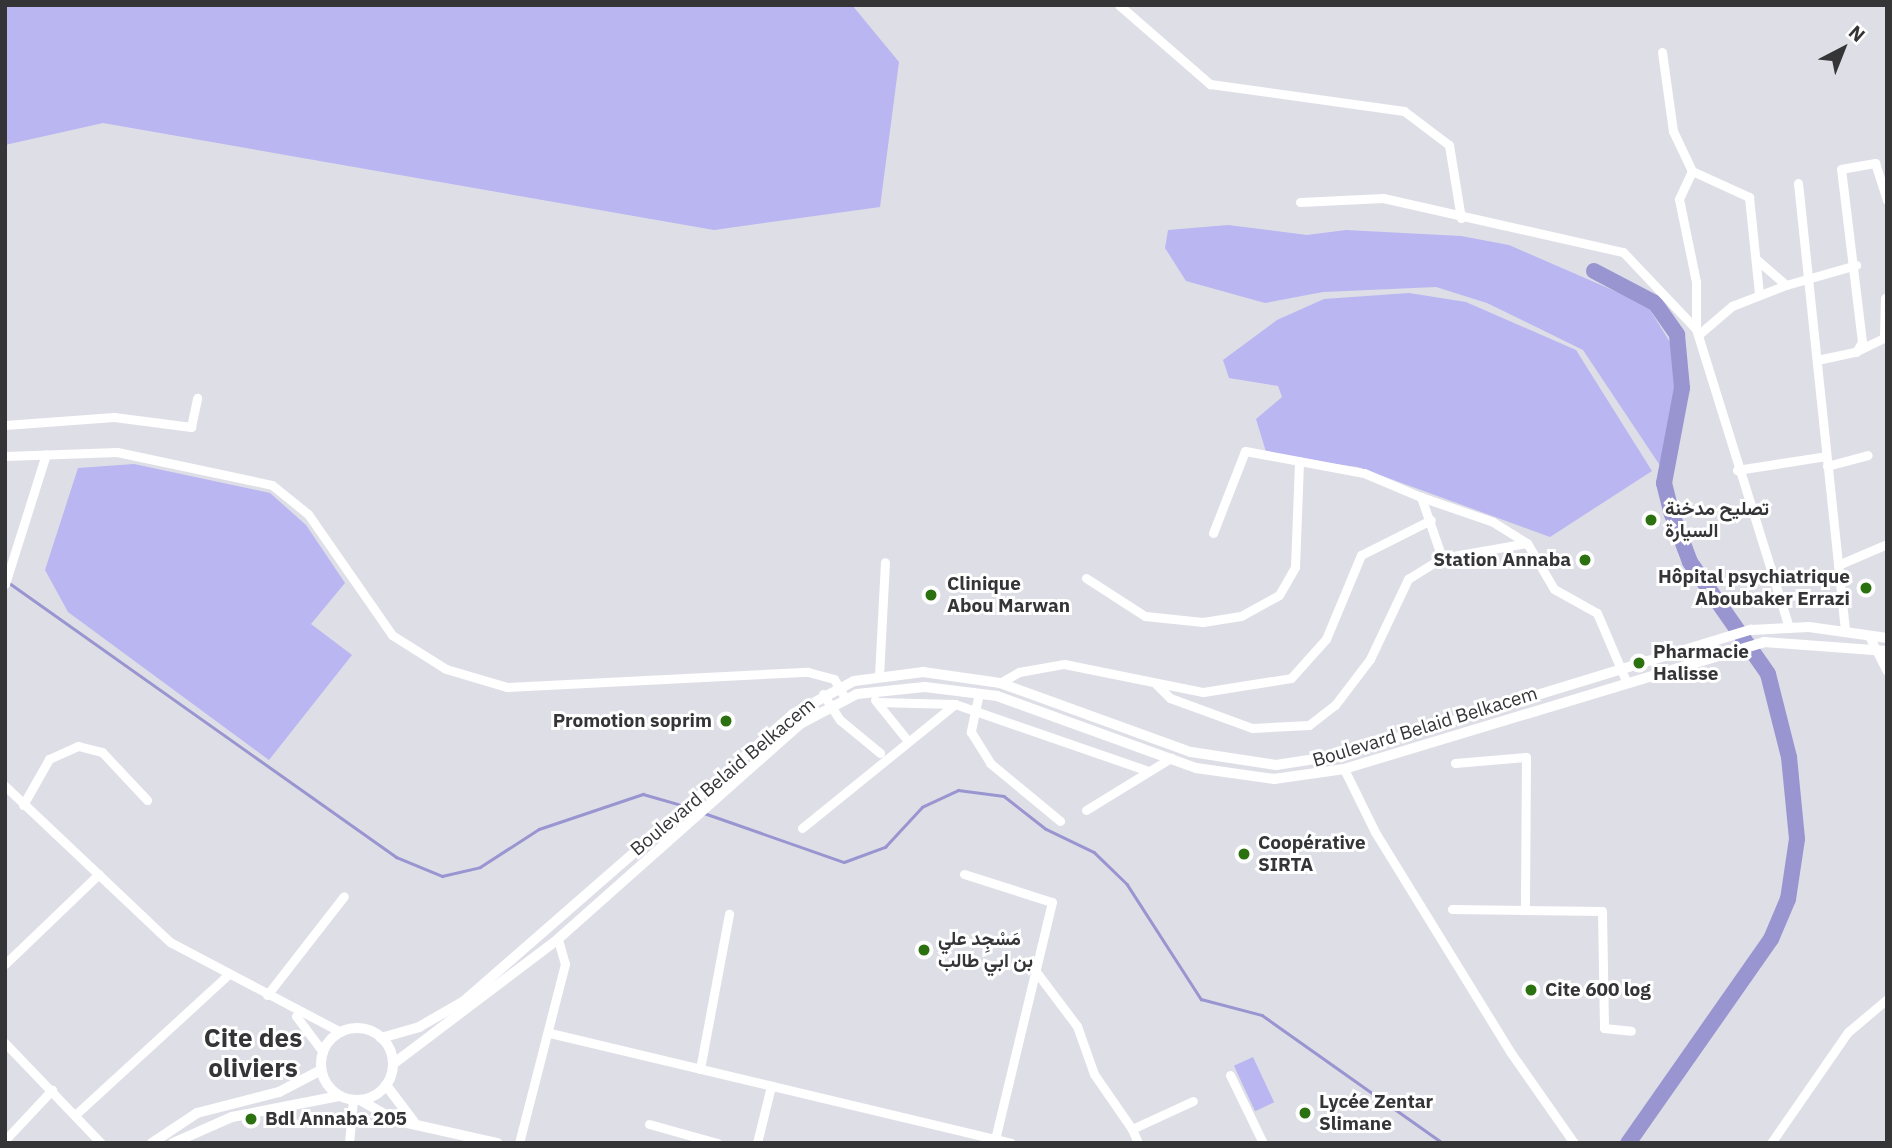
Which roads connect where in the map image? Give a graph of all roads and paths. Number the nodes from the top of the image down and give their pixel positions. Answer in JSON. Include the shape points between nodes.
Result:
{"nodes":[{"id":1,"x":1119,"y":5,"type":"edge"},
{"id":2,"x":1662,"y":52,"type":"dead end"},
{"id":3,"x":1692,"y":171,"type":"junction"},
{"id":4,"x":1798,"y":183,"type":"dead end"},
{"id":5,"x":1887,"y":200,"type":"edge"},
{"id":6,"x":1300,"y":202,"type":"dead end"},
{"id":7,"x":1461,"y":218,"type":"junction"},
{"id":8,"x":1756,"y":260,"type":"junction"},
{"id":9,"x":1856,"y":265,"type":"junction"},
{"id":10,"x":1810,"y":281,"type":"junction"},
{"id":11,"x":1786,"y":285,"type":"junction"},
{"id":12,"x":1759,"y":294,"type":"junction"},
{"id":13,"x":1885,"y":299,"type":"dead end"},
{"id":14,"x":1697,"y":332,"type":"junction"},
{"id":15,"x":1859,"y":350,"type":"junction"},
{"id":16,"x":1817,"y":360,"type":"junction"},
{"id":17,"x":197,"y":398,"type":"dead end"},
{"id":18,"x":5,"y":425,"type":"edge"},
{"id":19,"x":46,"y":454,"type":"junction"},
{"id":20,"x":1868,"y":455,"type":"dead end"},
{"id":21,"x":5,"y":456,"type":"edge"},
{"id":22,"x":1299,"y":461,"type":"junction"},
{"id":23,"x":1826,"y":461,"type":"junction"},
{"id":24,"x":1738,"y":470,"type":"junction"},
{"id":25,"x":1421,"y":497,"type":"junction"},
{"id":26,"x":1431,"y":520,"type":"junction"},
{"id":27,"x":1213,"y":533,"type":"dead end"},
{"id":28,"x":1527,"y":543,"type":"junction"},
{"id":29,"x":1887,"y":544,"type":"edge"},
{"id":30,"x":1442,"y":558,"type":"junction"},
{"id":31,"x":885,"y":562,"type":"dead end"},
{"id":32,"x":1838,"y":565,"type":"junction"},
{"id":33,"x":1086,"y":578,"type":"dead end"},
{"id":34,"x":5,"y":584,"type":"edge"},
{"id":35,"x":1789,"y":628,"type":"junction"},
{"id":36,"x":1845,"y":632,"type":"junction"},
{"id":37,"x":1869,"y":636,"type":"junction"},
{"id":38,"x":1887,"y":638,"type":"edge"},
{"id":39,"x":1873,"y":649,"type":"junction"},
{"id":40,"x":1887,"y":651,"type":"edge"},
{"id":41,"x":1622,"y":668,"type":"junction"},
{"id":42,"x":1887,"y":671,"type":"edge"},
{"id":43,"x":879,"y":676,"type":"junction"},
{"id":44,"x":1626,"y":681,"type":"junction"},
{"id":45,"x":1000,"y":683,"type":"junction"},
{"id":46,"x":1156,"y":684,"type":"junction"},
{"id":47,"x":840,"y":686,"type":"junction"},
{"id":48,"x":979,"y":693,"type":"junction"},
{"id":49,"x":822,"y":694,"type":"junction"},
{"id":50,"x":873,"y":697,"type":"junction"},
{"id":51,"x":845,"y":698,"type":"junction"},
{"id":52,"x":955,"y":704,"type":"junction"},
{"id":53,"x":829,"y":706,"type":"junction"},
{"id":54,"x":973,"y":711,"type":"junction"},
{"id":55,"x":908,"y":741,"type":"junction"},
{"id":56,"x":880,"y":753,"type":"dead end"},
{"id":57,"x":1171,"y":758,"type":"junction"},
{"id":58,"x":1455,"y":763,"type":"dead end"},
{"id":59,"x":1344,"y":769,"type":"junction"},
{"id":60,"x":1148,"y":771,"type":"junction"},
{"id":61,"x":5,"y":786,"type":"edge"},
{"id":62,"x":147,"y":800,"type":"dead end"},
{"id":63,"x":23,"y":805,"type":"junction"},
{"id":64,"x":1086,"y":810,"type":"dead end"},
{"id":65,"x":1060,"y":821,"type":"dead end"},
{"id":66,"x":802,"y":828,"type":"dead end"},
{"id":67,"x":99,"y":874,"type":"junction"},
{"id":68,"x":964,"y":874,"type":"dead end"},
{"id":69,"x":344,"y":896,"type":"dead end"},
{"id":70,"x":1452,"y":909,"type":"dead end"},
{"id":71,"x":1525,"y":910,"type":"junction"},
{"id":72,"x":729,"y":914,"type":"dead end"},
{"id":73,"x":558,"y":939,"type":"junction"},
{"id":74,"x":5,"y":964,"type":"edge"},
{"id":75,"x":1037,"y":973,"type":"junction"},
{"id":76,"x":229,"y":974,"type":"junction"},
{"id":77,"x":267,"y":995,"type":"junction"},
{"id":78,"x":1887,"y":999,"type":"edge"},
{"id":79,"x":290,"y":1010,"type":"junction"},
{"id":80,"x":1631,"y":1031,"type":"dead end"},
{"id":81,"x":341,"y":1032,"type":"junction"},
{"id":82,"x":550,"y":1033,"type":"junction"},
{"id":83,"x":381,"y":1038,"type":"junction"},
{"id":84,"x":5,"y":1044,"type":"edge"},
{"id":85,"x":323,"y":1052,"type":"junction"},
{"id":86,"x":393,"y":1064,"type":"junction"},
{"id":87,"x":700,"y":1069,"type":"junction"},
{"id":88,"x":321,"y":1070,"type":"junction"},
{"id":89,"x":1230,"y":1075,"type":"dead end"},
{"id":90,"x":386,"y":1085,"type":"junction"},
{"id":91,"x":771,"y":1086,"type":"junction"},
{"id":92,"x":52,"y":1090,"type":"junction"},
{"id":93,"x":338,"y":1096,"type":"junction"},
{"id":94,"x":357,"y":1100,"type":"junction"},
{"id":95,"x":1193,"y":1101,"type":"dead end"},
{"id":96,"x":75,"y":1115,"type":"junction"},
{"id":97,"x":414,"y":1122,"type":"junction"},
{"id":98,"x":649,"y":1124,"type":"dead end"},
{"id":99,"x":1132,"y":1129,"type":"junction"},
{"id":100,"x":5,"y":1140,"type":"edge"},
{"id":101,"x":995,"y":1141,"type":"edge"},
{"id":102,"x":101,"y":1143,"type":"edge"},
{"id":103,"x":152,"y":1143,"type":"edge"},
{"id":104,"x":173,"y":1143,"type":"edge"},
{"id":105,"x":349,"y":1143,"type":"edge"},
{"id":106,"x":497,"y":1143,"type":"edge"},
{"id":107,"x":519,"y":1143,"type":"edge"},
{"id":108,"x":717,"y":1143,"type":"edge"},
{"id":109,"x":757,"y":1143,"type":"edge"},
{"id":110,"x":1011,"y":1143,"type":"edge"},
{"id":111,"x":1138,"y":1143,"type":"edge"},
{"id":112,"x":1263,"y":1143,"type":"edge"},
{"id":113,"x":1574,"y":1143,"type":"edge"},
{"id":114,"x":1771,"y":1143,"type":"edge"}],
"edges":[{"from":1,"to":7,"type":"street","via":[[1210,84],[1404,111],[1449,145]]},
{"from":2,"to":3,"type":"street","via":[[1673,131]]},
{"from":3,"to":8,"type":"street","via":[[1749,197]]},
{"from":3,"to":14,"type":"street","via":[[1679,199],[1696,282]]},
{"from":4,"to":10,"type":"street"},
{"from":5,"to":9,"type":"street","via":[[1875,163],[1841,169]]},
{"from":6,"to":7,"type":"street","via":[[1382,198]]},
{"from":7,"to":14,"type":"street","via":[[1623,252]]},
{"from":8,"to":11,"type":"street"},
{"from":8,"to":12,"type":"street"},
{"from":9,"to":10,"type":"street"},
{"from":9,"to":15,"type":"street"},
{"from":10,"to":11,"type":"street"},
{"from":10,"to":16,"type":"street"},
{"from":11,"to":12,"type":"street"},
{"from":12,"to":14,"type":"street"},
{"from":13,"to":15,"type":"street","via":[[1884,338]]},
{"from":14,"to":24,"type":"street","via":[[1725,408]]},
{"from":15,"to":16,"type":"street"},
{"from":16,"to":23,"type":"street"},
{"from":17,"to":18,"type":"street","via":[[191,427],[114,417]]},
{"from":19,"to":21,"type":"street"},
{"from":19,"to":34,"type":"street"},
{"from":19,"to":47,"type":"street","via":[[117,452],[272,485],[308,514],[392,635],[446,669],[495,684],[527,688],[808,672],[825,674]]},
{"from":20,"to":23,"type":"street"},
{"from":22,"to":25,"type":"street","via":[[1364,473]]},
{"from":22,"to":27,"type":"street","via":[[1245,452]]},
{"from":22,"to":33,"type":"street","via":[[1295,567],[1279,595],[1241,616],[1203,622],[1146,617]]},
{"from":23,"to":24,"type":"street"},
{"from":23,"to":32,"type":"street"},
{"from":24,"to":35,"type":"street"},
{"from":25,"to":26,"type":"street"},
{"from":25,"to":28,"type":"street","via":[[1493,522]]},
{"from":26,"to":30,"type":"street"},
{"from":26,"to":46,"type":"street","via":[[1362,555],[1326,639],[1290,678],[1242,690]]},
{"from":28,"to":30,"type":"street"},
{"from":28,"to":41,"type":"street","via":[[1554,589],[1597,613]]},
{"from":29,"to":32,"type":"street"},
{"from":30,"to":46,"type":"street","via":[[1408,579],[1370,659],[1335,705],[1309,725],[1252,728],[1170,698]]},
{"from":31,"to":43,"type":"street"},
{"from":32,"to":36,"type":"street"},
{"from":35,"to":36,"type":"main road","name":"Boulevard Belaid Belkacem"},
{"from":35,"to":41,"type":"main road","name":"Boulevard Belaid Belkacem","via":[[1751,630]]},
{"from":36,"to":37,"type":"main road","name":"Boulevard Belaid Belkacem"},
{"from":37,"to":38,"type":"main road","name":"Boulevard Belaid Belkacem"},
{"from":37,"to":39,"type":"street"},
{"from":39,"to":40,"type":"main road","name":"Boulevard Belaid Belkacem"},
{"from":39,"to":42,"type":"street"},
{"from":39,"to":44,"type":"main road","name":"Boulevard Belaid Belkacem","via":[[1764,642]]},
{"from":41,"to":44,"type":"street"},
{"from":41,"to":45,"type":"main road","name":"Boulevard Belaid Belkacem","via":[[1341,755],[1276,765],[1191,752]]},
{"from":43,"to":45,"type":"main road","name":"Boulevard Belaid Belkacem","via":[[923,672]]},
{"from":43,"to":47,"type":"main road","name":"Boulevard Belaid Belkacem"},
{"from":44,"to":59,"type":"main road","name":"Boulevard Belaid Belkacem"},
{"from":45,"to":46,"type":"street","via":[[1019,672],[1064,664]]},
{"from":47,"to":49,"type":"main road","name":"Boulevard Belaid Belkacem"},
{"from":47,"to":51,"type":"street"},
{"from":48,"to":50,"type":"main road","name":"Boulevard Belaid Belkacem","via":[[925,687]]},
{"from":48,"to":54,"type":"street"},
{"from":48,"to":57,"type":"main road","name":"Boulevard Belaid Belkacem"},
{"from":49,"to":53,"type":"street"},
{"from":49,"to":83,"type":"main road","name":"Boulevard Belaid Belkacem","via":[[707,787],[464,1001],[419,1027]]},
{"from":50,"to":51,"type":"main road","name":"Boulevard Belaid Belkacem"},
{"from":50,"to":52,"type":"street"},
{"from":50,"to":55,"type":"street"},
{"from":51,"to":53,"type":"main road","name":"Boulevard Belaid Belkacem"},
{"from":52,"to":54,"type":"street"},
{"from":52,"to":55,"type":"street"},
{"from":53,"to":56,"type":"street"},
{"from":53,"to":73,"type":"main road","name":"Boulevard Belaid Belkacem","via":[[717,797]]},
{"from":54,"to":60,"type":"street"},
{"from":54,"to":65,"type":"street","via":[[971,732],[990,763]]},
{"from":55,"to":66,"type":"street"},
{"from":57,"to":59,"type":"main road","name":"Boulevard Belaid Belkacem","via":[[1247,778]]},
{"from":57,"to":60,"type":"street"},
{"from":58,"to":71,"type":"street","via":[[1526,757]]},
{"from":59,"to":113,"type":"street","via":[[1375,832],[1511,1054]]},
{"from":60,"to":64,"type":"street"},
{"from":61,"to":63,"type":"street"},
{"from":62,"to":63,"type":"street","via":[[102,752],[78,746],[49,759]]},
{"from":63,"to":67,"type":"street"},
{"from":67,"to":74,"type":"street"},
{"from":67,"to":76,"type":"street","via":[[170,942]]},
{"from":68,"to":75,"type":"street","via":[[1052,902]]},
{"from":69,"to":77,"type":"street"},
{"from":70,"to":71,"type":"street"},
{"from":71,"to":80,"type":"street","via":[[1602,911],[1604,1028]]},
{"from":72,"to":87,"type":"street"},
{"from":73,"to":82,"type":"street","via":[[565,964]]},
{"from":73,"to":86,"type":"main road","name":"Boulevard Belaid Belkacem"},
{"from":75,"to":99,"type":"street","via":[[1077,1026],[1094,1074]]},
{"from":75,"to":101,"type":"street"},
{"from":76,"to":77,"type":"street"},
{"from":76,"to":96,"type":"street"},
{"from":77,"to":79,"type":"street"},
{"from":78,"to":114,"type":"street","via":[[1848,1032]]},
{"from":79,"to":81,"type":"street"},
{"from":79,"to":85,"type":"street"},
{"from":81,"to":83,"type":"main road","via":[[362,1029]]},
{"from":81,"to":85,"type":"main road"},
{"from":82,"to":87,"type":"street"},
{"from":82,"to":107,"type":"street"},
{"from":83,"to":86,"type":"main road"},
{"from":84,"to":92,"type":"street"},
{"from":85,"to":88,"type":"main road"},
{"from":86,"to":90,"type":"main road"},
{"from":87,"to":91,"type":"street"},
{"from":88,"to":93,"type":"main road"},
{"from":88,"to":103,"type":"main road","via":[[279,1092],[197,1113]]},
{"from":89,"to":112,"type":"street"},
{"from":90,"to":94,"type":"main road"},
{"from":90,"to":97,"type":"main road"},
{"from":91,"to":101,"type":"street"},
{"from":91,"to":109,"type":"street"},
{"from":92,"to":96,"type":"street"},
{"from":92,"to":100,"type":"street"},
{"from":93,"to":94,"type":"main road"},
{"from":93,"to":104,"type":"main road","via":[[232,1117]]},
{"from":94,"to":97,"type":"main road","via":[[384,1116]]},
{"from":94,"to":105,"type":"street"},
{"from":95,"to":99,"type":"street"},
{"from":96,"to":102,"type":"street"},
{"from":97,"to":106,"type":"main road"},
{"from":98,"to":108,"type":"street"},
{"from":99,"to":111,"type":"street"},
{"from":101,"to":110,"type":"street"}]}
